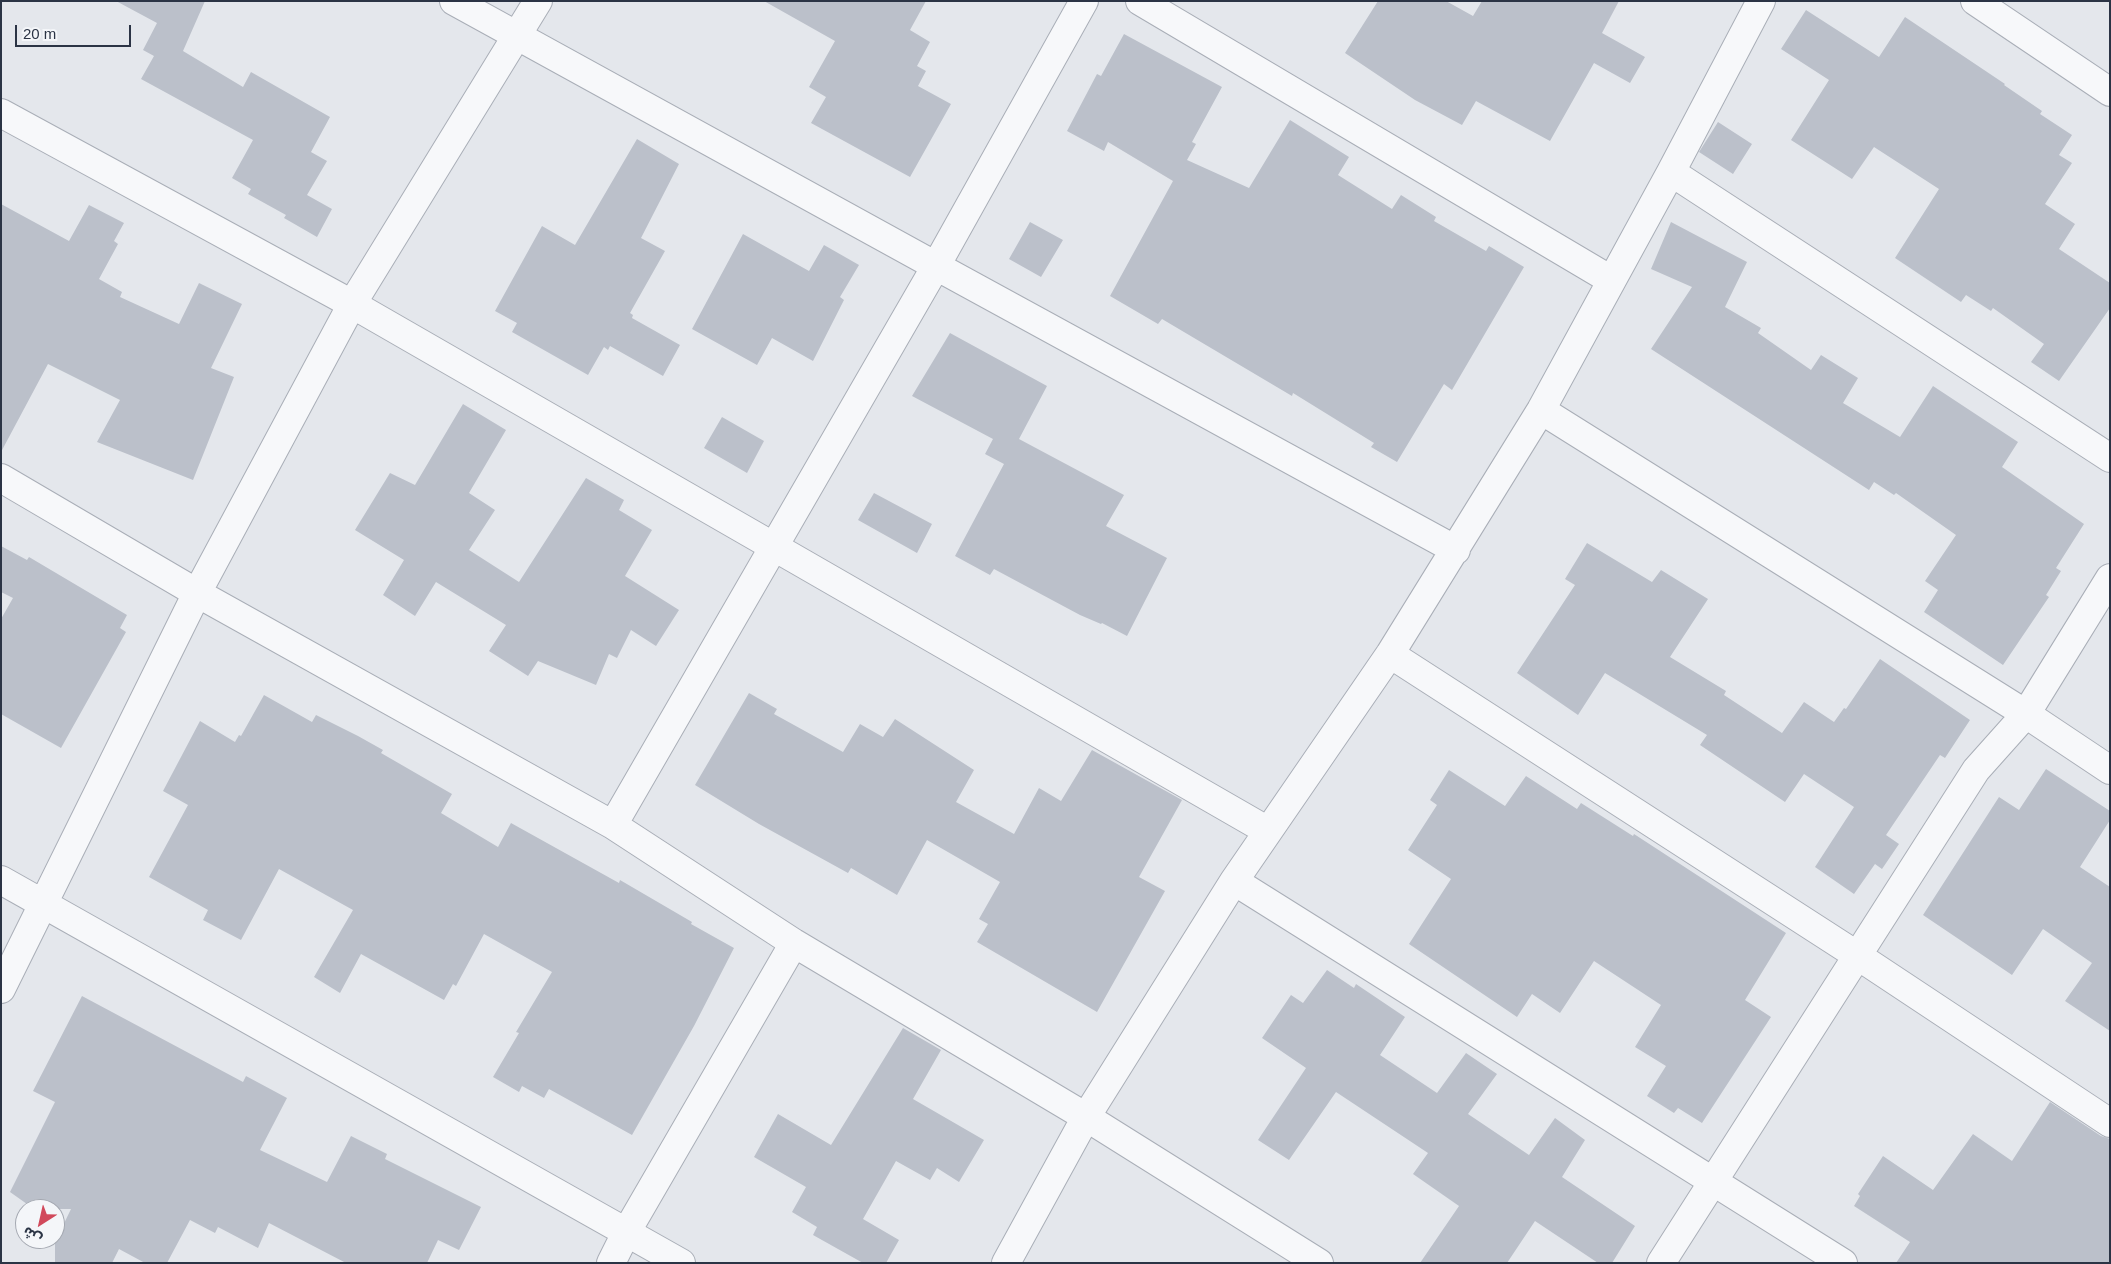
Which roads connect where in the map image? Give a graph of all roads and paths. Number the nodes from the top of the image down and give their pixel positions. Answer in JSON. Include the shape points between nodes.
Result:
{"nodes":[{"id":1,"x":454,"y":1,"type":"edge"},
{"id":2,"x":538,"y":1,"type":"edge"},
{"id":3,"x":1084,"y":1,"type":"edge"},
{"id":4,"x":1140,"y":1,"type":"edge"},
{"id":5,"x":1761,"y":1,"type":"edge"},
{"id":6,"x":1975,"y":1,"type":"edge"},
{"id":7,"x":516,"y":37,"type":"junction"},
{"id":8,"x":2110,"y":92,"type":"edge"},
{"id":9,"x":1,"y":113,"type":"edge"},
{"id":10,"x":1671,"y":172,"type":"junction"},
{"id":11,"x":936,"y":266,"type":"junction"},
{"id":12,"x":1611,"y":280,"type":"junction"},
{"id":13,"x":352,"y":304,"type":"junction"},
{"id":14,"x":1541,"y":410,"type":"junction"},
{"id":15,"x":2110,"y":458,"type":"edge"},
{"id":16,"x":1,"y":478,"type":"edge"},
{"id":17,"x":775,"y":548,"type":"junction"},
{"id":18,"x":1456,"y":550,"type":"junction"},
{"id":19,"x":2110,"y":578,"type":"edge"},
{"id":20,"x":197,"y":593,"type":"junction"},
{"id":21,"x":1390,"y":654,"type":"junction"},
{"id":22,"x":2026,"y":714,"type":"junction"},
{"id":23,"x":2110,"y":770,"type":"edge"},
{"id":24,"x":613,"y":825,"type":"junction"},
{"id":25,"x":1268,"y":832,"type":"junction"},
{"id":26,"x":1,"y":880,"type":"edge"},
{"id":27,"x":1234,"y":881,"type":"junction"},
{"id":28,"x":45,"y":904,"type":"junction"},
{"id":29,"x":794,"y":943,"type":"junction"},
{"id":30,"x":1858,"y":956,"type":"junction"},
{"id":31,"x":1,"y":989,"type":"edge"},
{"id":32,"x":1086,"y":1117,"type":"junction"},
{"id":33,"x":2110,"y":1123,"type":"edge"},
{"id":34,"x":1715,"y":1181,"type":"junction"},
{"id":35,"x":627,"y":1231,"type":"junction"},
{"id":36,"x":611,"y":1263,"type":"edge"},
{"id":37,"x":681,"y":1263,"type":"edge"},
{"id":38,"x":1006,"y":1263,"type":"edge"},
{"id":39,"x":1319,"y":1263,"type":"edge"},
{"id":40,"x":1661,"y":1263,"type":"edge"},
{"id":41,"x":1843,"y":1263,"type":"edge"}],
"edges":[{"from":1,"to":7,"type":"street"},
{"from":2,"to":7,"type":"street"},
{"from":3,"to":11,"type":"street"},
{"from":4,"to":12,"type":"street"},
{"from":5,"to":10,"type":"street"},
{"from":6,"to":8,"type":"street"},
{"from":7,"to":11,"type":"street"},
{"from":7,"to":13,"type":"street"},
{"from":9,"to":13,"type":"street"},
{"from":10,"to":12,"type":"street"},
{"from":10,"to":15,"type":"street"},
{"from":11,"to":17,"type":"street"},
{"from":11,"to":18,"type":"street"},
{"from":12,"to":14,"type":"street"},
{"from":13,"to":17,"type":"street"},
{"from":13,"to":20,"type":"street"},
{"from":14,"to":18,"type":"street"},
{"from":14,"to":22,"type":"street"},
{"from":16,"to":20,"type":"street"},
{"from":17,"to":24,"type":"street"},
{"from":17,"to":25,"type":"street"},
{"from":18,"to":21,"type":"street"},
{"from":19,"to":22,"type":"street"},
{"from":20,"to":24,"type":"street"},
{"from":20,"to":28,"type":"street"},
{"from":21,"to":25,"type":"street"},
{"from":21,"to":30,"type":"street"},
{"from":22,"to":23,"type":"street"},
{"from":22,"to":30,"type":"street","via":[[1976,770]]},
{"from":24,"to":29,"type":"street"},
{"from":25,"to":27,"type":"street"},
{"from":26,"to":28,"type":"street"},
{"from":27,"to":32,"type":"street"},
{"from":27,"to":34,"type":"street"},
{"from":28,"to":31,"type":"street"},
{"from":28,"to":35,"type":"street"},
{"from":29,"to":32,"type":"street"},
{"from":29,"to":35,"type":"street"},
{"from":30,"to":33,"type":"street"},
{"from":30,"to":34,"type":"street"},
{"from":32,"to":38,"type":"street"},
{"from":32,"to":39,"type":"street"},
{"from":34,"to":40,"type":"street"},
{"from":34,"to":41,"type":"street"},
{"from":35,"to":36,"type":"street"},
{"from":35,"to":37,"type":"street"}]}
